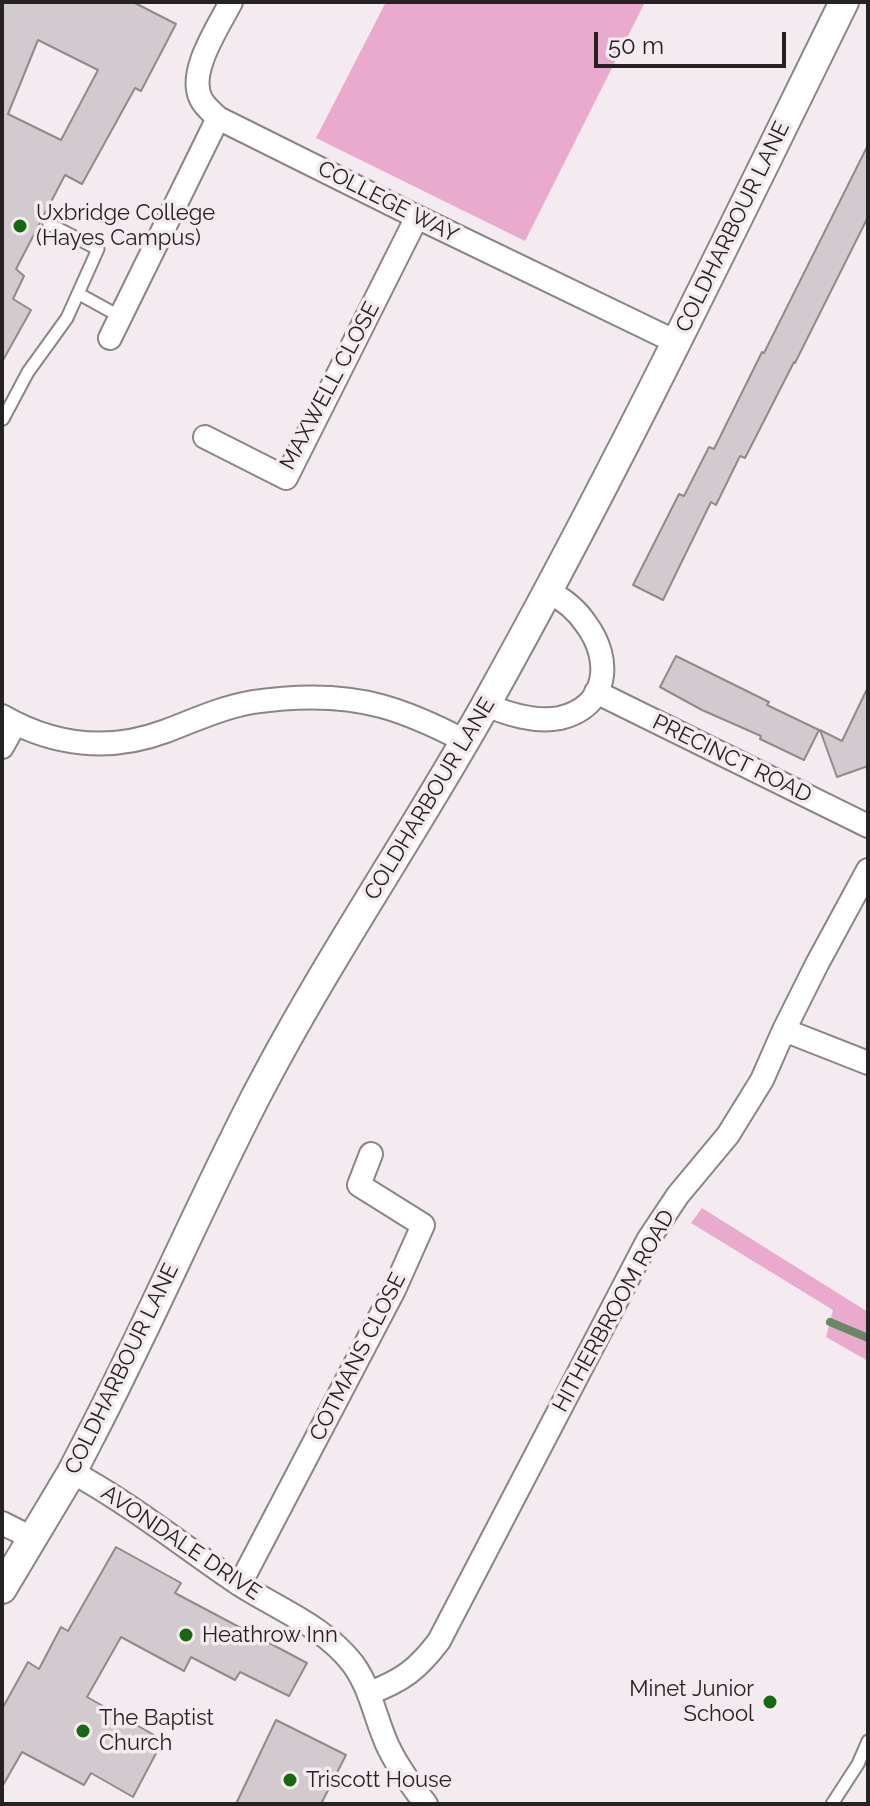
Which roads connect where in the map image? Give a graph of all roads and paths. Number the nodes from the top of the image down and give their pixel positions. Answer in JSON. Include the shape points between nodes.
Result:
{"nodes":[{"id":1,"x":231,"y":2,"type":"edge"},
{"id":2,"x":844,"y":2,"type":"edge"},
{"id":3,"x":218,"y":118,"type":"junction"},
{"id":4,"x":417,"y":217,"type":"junction"},
{"id":5,"x":49,"y":224,"type":"dead end"},
{"id":6,"x":79,"y":294,"type":"junction"},
{"id":7,"x":121,"y":317,"type":"junction"},
{"id":8,"x":110,"y":338,"type":"dead end"},
{"id":9,"x":676,"y":342,"type":"junction"},
{"id":10,"x":3,"y":419,"type":"edge"},
{"id":11,"x":205,"y":437,"type":"dead end"},
{"id":12,"x":549,"y":592,"type":"junction"},
{"id":13,"x":596,"y":692,"type":"junction"},
{"id":14,"x":486,"y":705,"type":"junction"},
{"id":15,"x":9,"y":720,"type":"edge"},
{"id":16,"x":465,"y":741,"type":"junction"},
{"id":17,"x":2,"y":747,"type":"edge"},
{"id":18,"x":868,"y":826,"type":"edge"},
{"id":19,"x":868,"y":870,"type":"edge"},
{"id":20,"x":784,"y":1030,"type":"junction"},
{"id":21,"x":868,"y":1063,"type":"edge"},
{"id":22,"x":371,"y":1154,"type":"dead end"},
{"id":23,"x":72,"y":1472,"type":"junction"},
{"id":24,"x":2,"y":1523,"type":"edge"},
{"id":25,"x":32,"y":1538,"type":"junction"},
{"id":26,"x":240,"y":1584,"type":"junction"},
{"id":27,"x":2,"y":1589,"type":"edge"},
{"id":28,"x":369,"y":1693,"type":"junction"},
{"id":29,"x":868,"y":1741,"type":"edge"},
{"id":30,"x":426,"y":1804,"type":"edge"},
{"id":31,"x":832,"y":1804,"type":"edge"}],
"edges":[{"from":1,"to":3,"type":"street","via":[[197,83],[202,101]]},
{"from":2,"to":9,"type":"street","name":"COLDHARBOUR LANE"},
{"from":3,"to":4,"type":"street","name":"COLLEGE WAY"},
{"from":3,"to":7,"type":"street"},
{"from":4,"to":9,"type":"street","name":"COLLEGE WAY"},
{"from":4,"to":11,"type":"street","name":"MAXWELL CLOSE","via":[[286,478]]},
{"from":5,"to":6,"type":"lane","via":[[98,249]]},
{"from":6,"to":7,"type":"lane"},
{"from":6,"to":10,"type":"lane"},
{"from":7,"to":8,"type":"street"},
{"from":9,"to":12,"type":"street","name":"COLDHARBOUR LANE"},
{"from":12,"to":13,"type":"street","via":[[573,607],[597,642],[604,666]]},
{"from":12,"to":14,"type":"street","name":"COLDHARBOUR LANE"},
{"from":13,"to":14,"type":"street","via":[[583,707],[557,719],[518,716]]},
{"from":13,"to":18,"type":"street","name":"PRECINCT ROAD"},
{"from":14,"to":16,"type":"street","name":"COLDHARBOUR LANE"},
{"from":15,"to":16,"type":"street","via":[[58,740],[114,742],[149,737],[225,708],[326,698],[390,708]]},
{"from":15,"to":17,"type":"street"},
{"from":16,"to":23,"type":"street","name":"COLDHARBOUR LANE","via":[[272,1067]]},
{"from":19,"to":20,"type":"street","name":"HITHERBROOM ROAD"},
{"from":20,"to":21,"type":"street"},
{"from":20,"to":28,"type":"street","name":"HITHERBROOM ROAD","via":[[762,1080],[728,1135],[648,1240],[439,1641],[409,1674]]},
{"from":22,"to":26,"type":"street","name":"COTMANS CLOSE","via":[[359,1185],[423,1225]]},
{"from":23,"to":25,"type":"street","name":"COLDHARBOUR LANE"},
{"from":23,"to":26,"type":"street","name":"AVONDALE DRIVE"},
{"from":24,"to":25,"type":"street"},
{"from":25,"to":27,"type":"street","name":"COLDHARBOUR LANE"},
{"from":26,"to":28,"type":"street","name":"AVONDALE DRIVE","via":[[322,1633],[355,1666]]},
{"from":28,"to":30,"type":"street","name":"AVONDALE DRIVE","via":[[385,1740]]},
{"from":29,"to":31,"type":"lane"}]}
